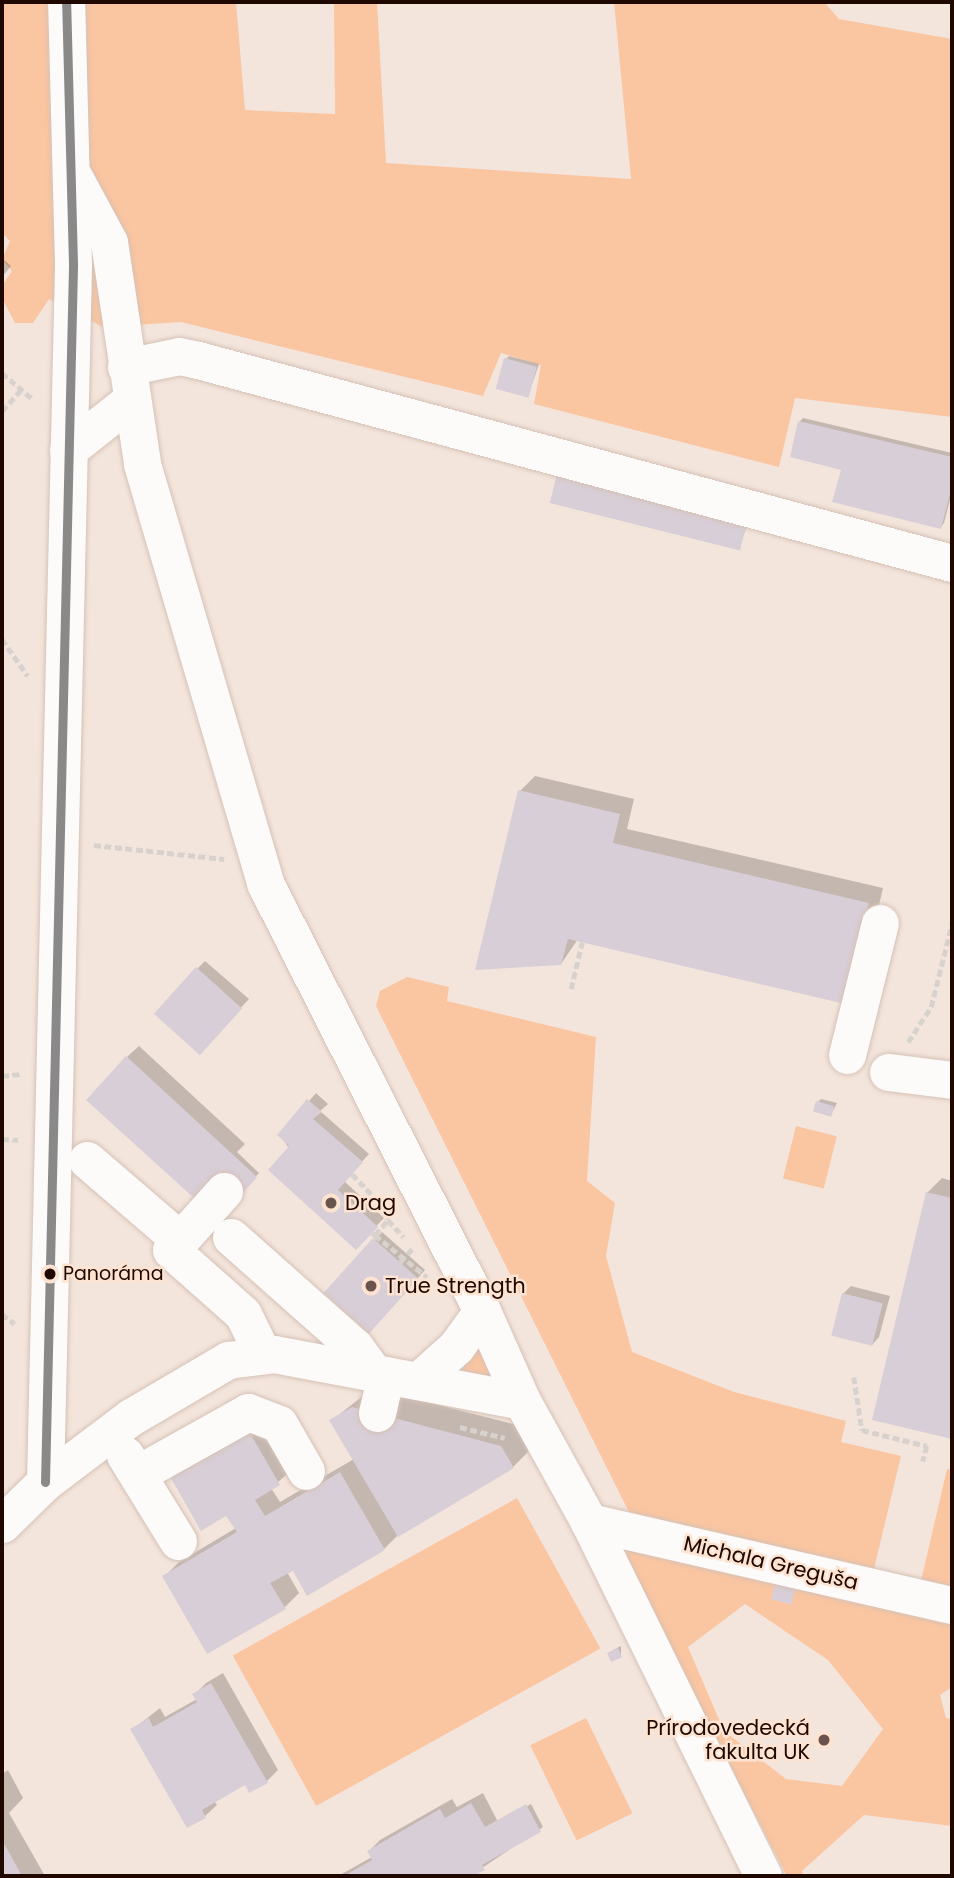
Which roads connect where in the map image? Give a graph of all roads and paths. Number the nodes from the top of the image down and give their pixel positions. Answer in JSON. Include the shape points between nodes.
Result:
{"nodes":[{"id":1,"x":66,"y":2,"type":"edge"},
{"id":2,"x":72,"y":173,"type":"junction"},
{"id":3,"x":128,"y":383,"type":"junction"},
{"id":4,"x":22,"y":389,"type":"dead end"},
{"id":5,"x":2,"y":411,"type":"edge"},
{"id":6,"x":68,"y":450,"type":"junction"},
{"id":7,"x":952,"y":563,"type":"edge"},
{"id":8,"x":2,"y":639,"type":"edge"},
{"id":9,"x":36,"y":688,"type":"dead end"},
{"id":10,"x":58,"y":841,"type":"junction"},
{"id":11,"x":259,"y":862,"type":"junction"},
{"id":12,"x":880,"y":923,"type":"dead end"},
{"id":13,"x":952,"y":923,"type":"edge"},
{"id":14,"x":582,"y":942,"type":"dead end"},
{"id":15,"x":571,"y":989,"type":"dead end"},
{"id":16,"x":847,"y":1055,"type":"dead end"},
{"id":17,"x":27,"y":1070,"type":"dead end"},
{"id":18,"x":888,"y":1072,"type":"joint"},
{"id":19,"x":2,"y":1076,"type":"edge"},
{"id":20,"x":952,"y":1080,"type":"edge"},
{"id":21,"x":2,"y":1139,"type":"edge"},
{"id":22,"x":21,"y":1140,"type":"dead end"},
{"id":23,"x":88,"y":1160,"type":"dead end"},
{"id":24,"x":224,"y":1191,"type":"dead end"},
{"id":25,"x":388,"y":1220,"type":"dead end"},
{"id":26,"x":231,"y":1237,"type":"dead end"},
{"id":27,"x":180,"y":1240,"type":"junction"},
{"id":28,"x":408,"y":1253,"type":"dead end"},
{"id":29,"x":401,"y":1261,"type":"junction"},
{"id":30,"x":424,"y":1279,"type":"dead end"},
{"id":31,"x":482,"y":1311,"type":"junction"},
{"id":32,"x":2,"y":1314,"type":"edge"},
{"id":33,"x":14,"y":1324,"type":"dead end"},
{"id":34,"x":263,"y":1355,"type":"junction"},
{"id":35,"x":393,"y":1376,"type":"junction"},
{"id":36,"x":854,"y":1377,"type":"dead end"},
{"id":37,"x":522,"y":1401,"type":"junction"},
{"id":38,"x":377,"y":1413,"type":"dead end"},
{"id":39,"x":111,"y":1433,"type":"junction"},
{"id":40,"x":923,"y":1461,"type":"dead end"},
{"id":41,"x":306,"y":1471,"type":"dead end"},
{"id":42,"x":139,"y":1473,"type":"junction"},
{"id":43,"x":45,"y":1482,"type":"junction"},
{"id":44,"x":589,"y":1522,"type":"junction"},
{"id":45,"x":2,"y":1524,"type":"edge"},
{"id":46,"x":178,"y":1541,"type":"dead end"},
{"id":47,"x":952,"y":1605,"type":"edge"},
{"id":48,"x":764,"y":1876,"type":"edge"}],
"edges":[{"from":1,"to":2,"type":"street"},
{"from":2,"to":3,"type":"street","via":[[109,242]]},
{"from":2,"to":6,"type":"street"},
{"from":3,"to":6,"type":"street"},
{"from":3,"to":7,"type":"street","via":[[179,356],[198,360]]},
{"from":3,"to":11,"type":"street","via":[[146,477]]},
{"from":4,"to":5,"type":"path"},
{"from":6,"to":10,"type":"street"},
{"from":8,"to":9,"type":"path"},
{"from":10,"to":11,"type":"path"},
{"from":10,"to":43,"type":"street"},
{"from":11,"to":31,"type":"street"},
{"from":12,"to":16,"type":"street"},
{"from":13,"to":18,"type":"path","via":[[931,1007]]},
{"from":14,"to":15,"type":"path"},
{"from":17,"to":19,"type":"path"},
{"from":18,"to":20,"type":"street"},
{"from":21,"to":22,"type":"path"},
{"from":23,"to":27,"type":"street"},
{"from":24,"to":27,"type":"street"},
{"from":25,"to":29,"type":"path","via":[[373,1234]]},
{"from":26,"to":35,"type":"street"},
{"from":27,"to":34,"type":"street","via":[[171,1250],[243,1314]]},
{"from":28,"to":29,"type":"path"},
{"from":29,"to":30,"type":"path"},
{"from":31,"to":35,"type":"street","via":[[456,1347]]},
{"from":31,"to":37,"type":"street"},
{"from":32,"to":33,"type":"path"},
{"from":34,"to":35,"type":"street"},
{"from":34,"to":39,"type":"street","via":[[228,1360],[156,1399]]},
{"from":35,"to":37,"type":"street"},
{"from":35,"to":38,"type":"street"},
{"from":36,"to":40,"type":"path","via":[[862,1430],[927,1446]]},
{"from":37,"to":44,"type":"street"},
{"from":39,"to":42,"type":"street"},
{"from":39,"to":43,"type":"street"},
{"from":41,"to":42,"type":"street","via":[[279,1424],[248,1412]]},
{"from":42,"to":46,"type":"street"},
{"from":43,"to":45,"type":"street"},
{"from":44,"to":47,"type":"street","name":"Michala Greguša"},
{"from":44,"to":48,"type":"street"}]}
